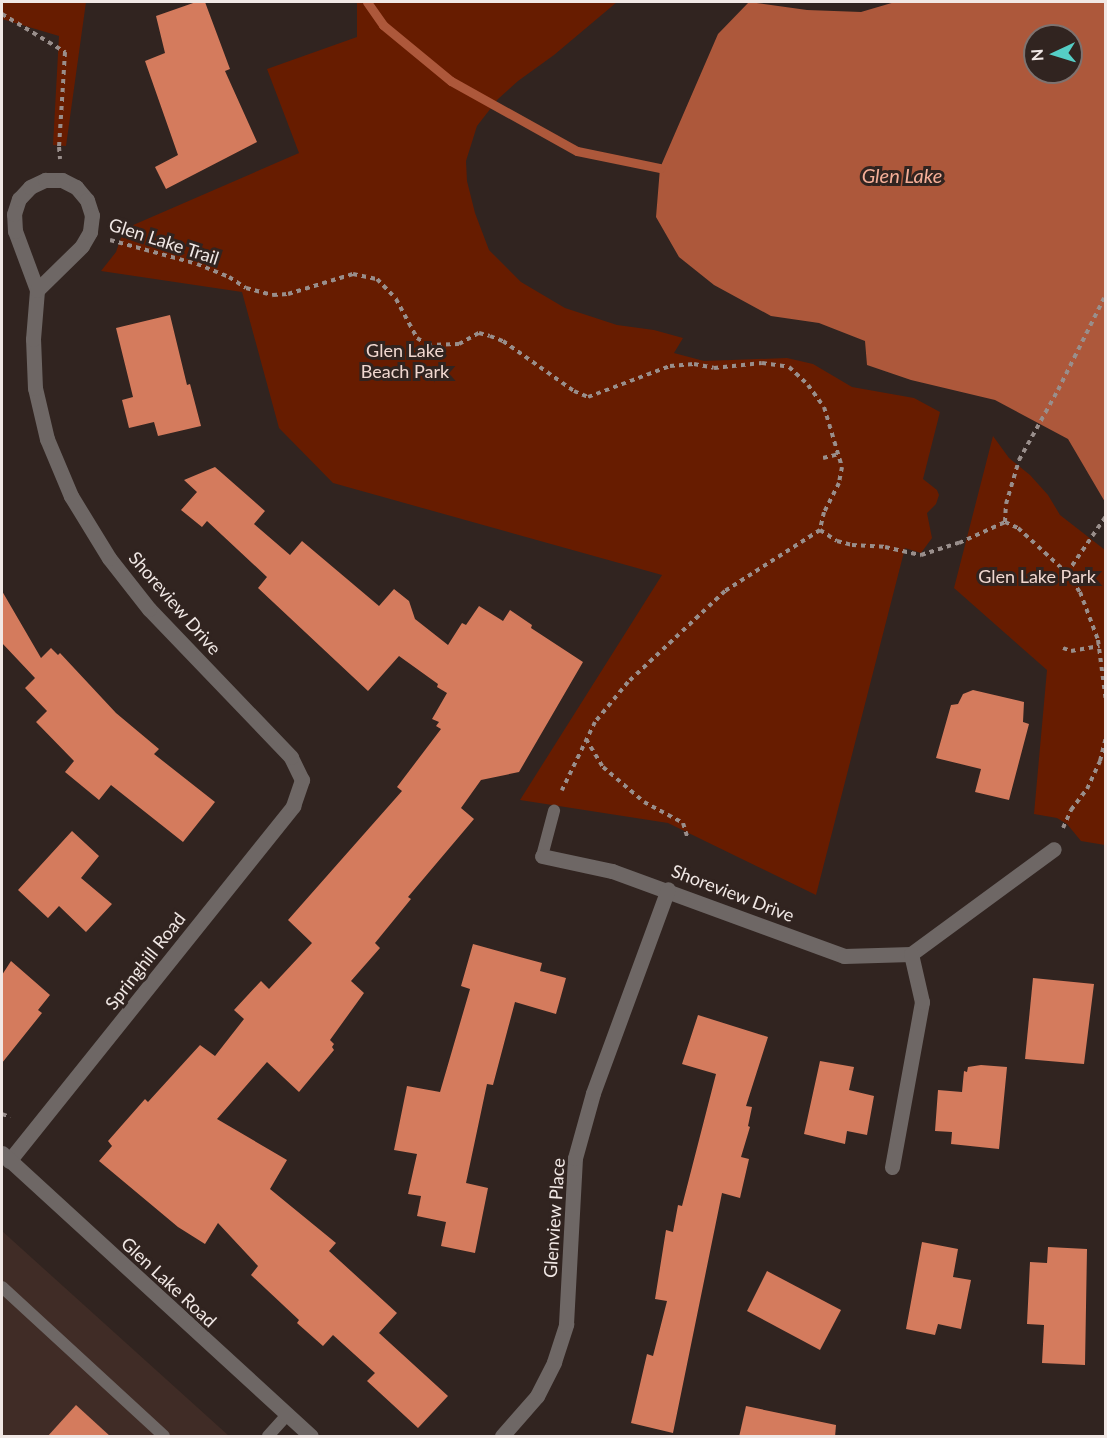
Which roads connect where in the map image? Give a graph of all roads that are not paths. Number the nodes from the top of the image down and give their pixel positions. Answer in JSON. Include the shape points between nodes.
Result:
{"nodes":[{"id":1,"x":37,"y":290,"type":"junction"},
{"id":2,"x":302,"y":780,"type":"joint"},
{"id":3,"x":554,"y":812,"type":"road end"},
{"id":4,"x":1054,"y":849,"type":"road end"},
{"id":5,"x":542,"y":856,"type":"joint"},
{"id":6,"x":668,"y":889,"type":"junction"},
{"id":7,"x":911,"y":954,"type":"junction"},
{"id":8,"x":5,"y":1157,"type":"edge"},
{"id":9,"x":892,"y":1167,"type":"dead end"},
{"id":10,"x":2,"y":1287,"type":"edge"},
{"id":11,"x":287,"y":1415,"type":"junction"},
{"id":12,"x":164,"y":1437,"type":"edge"},
{"id":13,"x":268,"y":1437,"type":"edge"},
{"id":14,"x":311,"y":1437,"type":"edge"},
{"id":15,"x":502,"y":1437,"type":"edge"}],
"edges":[{"from":1,"to":1,"type":"street","name":"Shoreview Drive","via":[[82,246],[90,232],[92,215],[87,200],[76,187],[62,180],[45,180],[30,187],[19,199],[14,214],[15,231]]},
{"from":1,"to":2,"type":"street","name":"Shoreview Drive","via":[[35,388],[48,439],[71,496],[109,558],[149,609],[291,757]]},
{"from":2,"to":8,"type":"street","name":"Springhill Road","via":[[294,806]]},
{"from":3,"to":5,"type":"lane"},
{"from":4,"to":7,"type":"street"},
{"from":5,"to":6,"type":"street","name":"Shoreview Drive","via":[[612,871]]},
{"from":6,"to":7,"type":"street","name":"Shoreview Drive","via":[[844,956]]},
{"from":6,"to":15,"type":"street","name":"Glenview Place","via":[[593,1093],[575,1158],[566,1324],[554,1362],[537,1396]]},
{"from":7,"to":9,"type":"street","via":[[922,1002]]},
{"from":8,"to":11,"type":"street","name":"Glen Lake Road"},
{"from":10,"to":12,"type":"lane"},
{"from":11,"to":13,"type":"lane"},
{"from":11,"to":14,"type":"street","name":"Glen Lake Road"}]}
